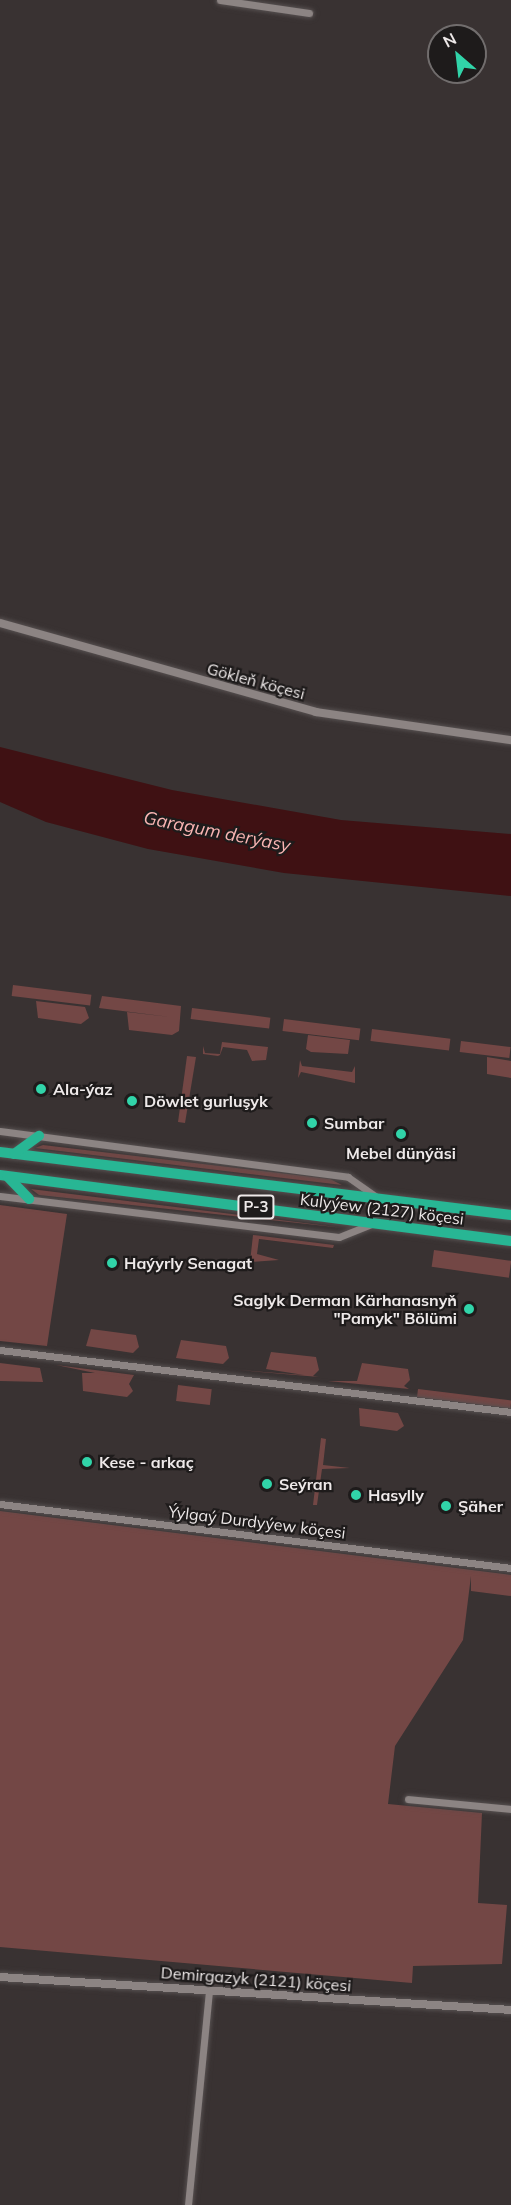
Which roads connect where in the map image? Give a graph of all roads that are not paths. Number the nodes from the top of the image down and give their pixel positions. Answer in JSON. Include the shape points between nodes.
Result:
{"nodes":[{"id":1,"x":220,"y":0,"type":"edge"},
{"id":2,"x":309,"y":13,"type":"dead end"},
{"id":3,"x":0,"y":623,"type":"edge"},
{"id":4,"x":511,"y":740,"type":"edge"},
{"id":5,"x":0,"y":1131,"type":"edge"},
{"id":6,"x":39,"y":1136,"type":"junction"},
{"id":7,"x":0,"y":1152,"type":"edge"},
{"id":8,"x":14,"y":1154,"type":"junction"},
{"id":9,"x":4,"y":1175,"type":"edge"},
{"id":10,"x":0,"y":1196,"type":"edge"},
{"id":11,"x":379,"y":1199,"type":"junction"},
{"id":12,"x":29,"y":1200,"type":"junction"},
{"id":13,"x":511,"y":1215,"type":"edge"},
{"id":14,"x":374,"y":1223,"type":"junction"},
{"id":15,"x":511,"y":1240,"type":"edge"},
{"id":16,"x":0,"y":1350,"type":"edge"},
{"id":17,"x":511,"y":1412,"type":"edge"},
{"id":18,"x":0,"y":1504,"type":"edge"},
{"id":19,"x":511,"y":1568,"type":"edge"},
{"id":20,"x":408,"y":1799,"type":"dead end"},
{"id":21,"x":511,"y":1809,"type":"edge"},
{"id":22,"x":0,"y":1977,"type":"edge"},
{"id":23,"x":209,"y":1991,"type":"junction"},
{"id":24,"x":511,"y":2010,"type":"edge"},
{"id":25,"x":188,"y":2205,"type":"edge"}],
"edges":[{"from":1,"to":2,"type":"street"},
{"from":3,"to":4,"type":"street","name":"Gökleň köçesi","via":[[316,712]]},
{"from":5,"to":6,"type":"street"},
{"from":6,"to":8,"type":"highway"},
{"from":6,"to":11,"type":"street","via":[[348,1177]]},
{"from":7,"to":8,"type":"highway","name":"Kulyýew (2127) köçesi","number":"P-3"},
{"from":8,"to":11,"type":"highway","name":"Kulyýew (2127) köçesi","number":"P-3"},
{"from":9,"to":12,"type":"highway"},
{"from":9,"to":14,"type":"highway","name":"Kulyýew (2127) köçesi","number":"P-3"},
{"from":10,"to":12,"type":"street"},
{"from":11,"to":13,"type":"highway","name":"Kulyýew (2127) köçesi","number":"P-3"},
{"from":12,"to":14,"type":"street","via":[[339,1237]]},
{"from":14,"to":15,"type":"highway","name":"Kulyýew (2127) köçesi","number":"P-3"},
{"from":16,"to":17,"type":"street"},
{"from":18,"to":19,"type":"street","name":"Ýylgaý Durdyýew köçesi"},
{"from":20,"to":21,"type":"street"},
{"from":22,"to":23,"type":"street","name":"Demirgazyk (2121) köçesi"},
{"from":23,"to":24,"type":"street","name":"Demirgazyk (2121) köçesi"},
{"from":23,"to":25,"type":"street"}]}
